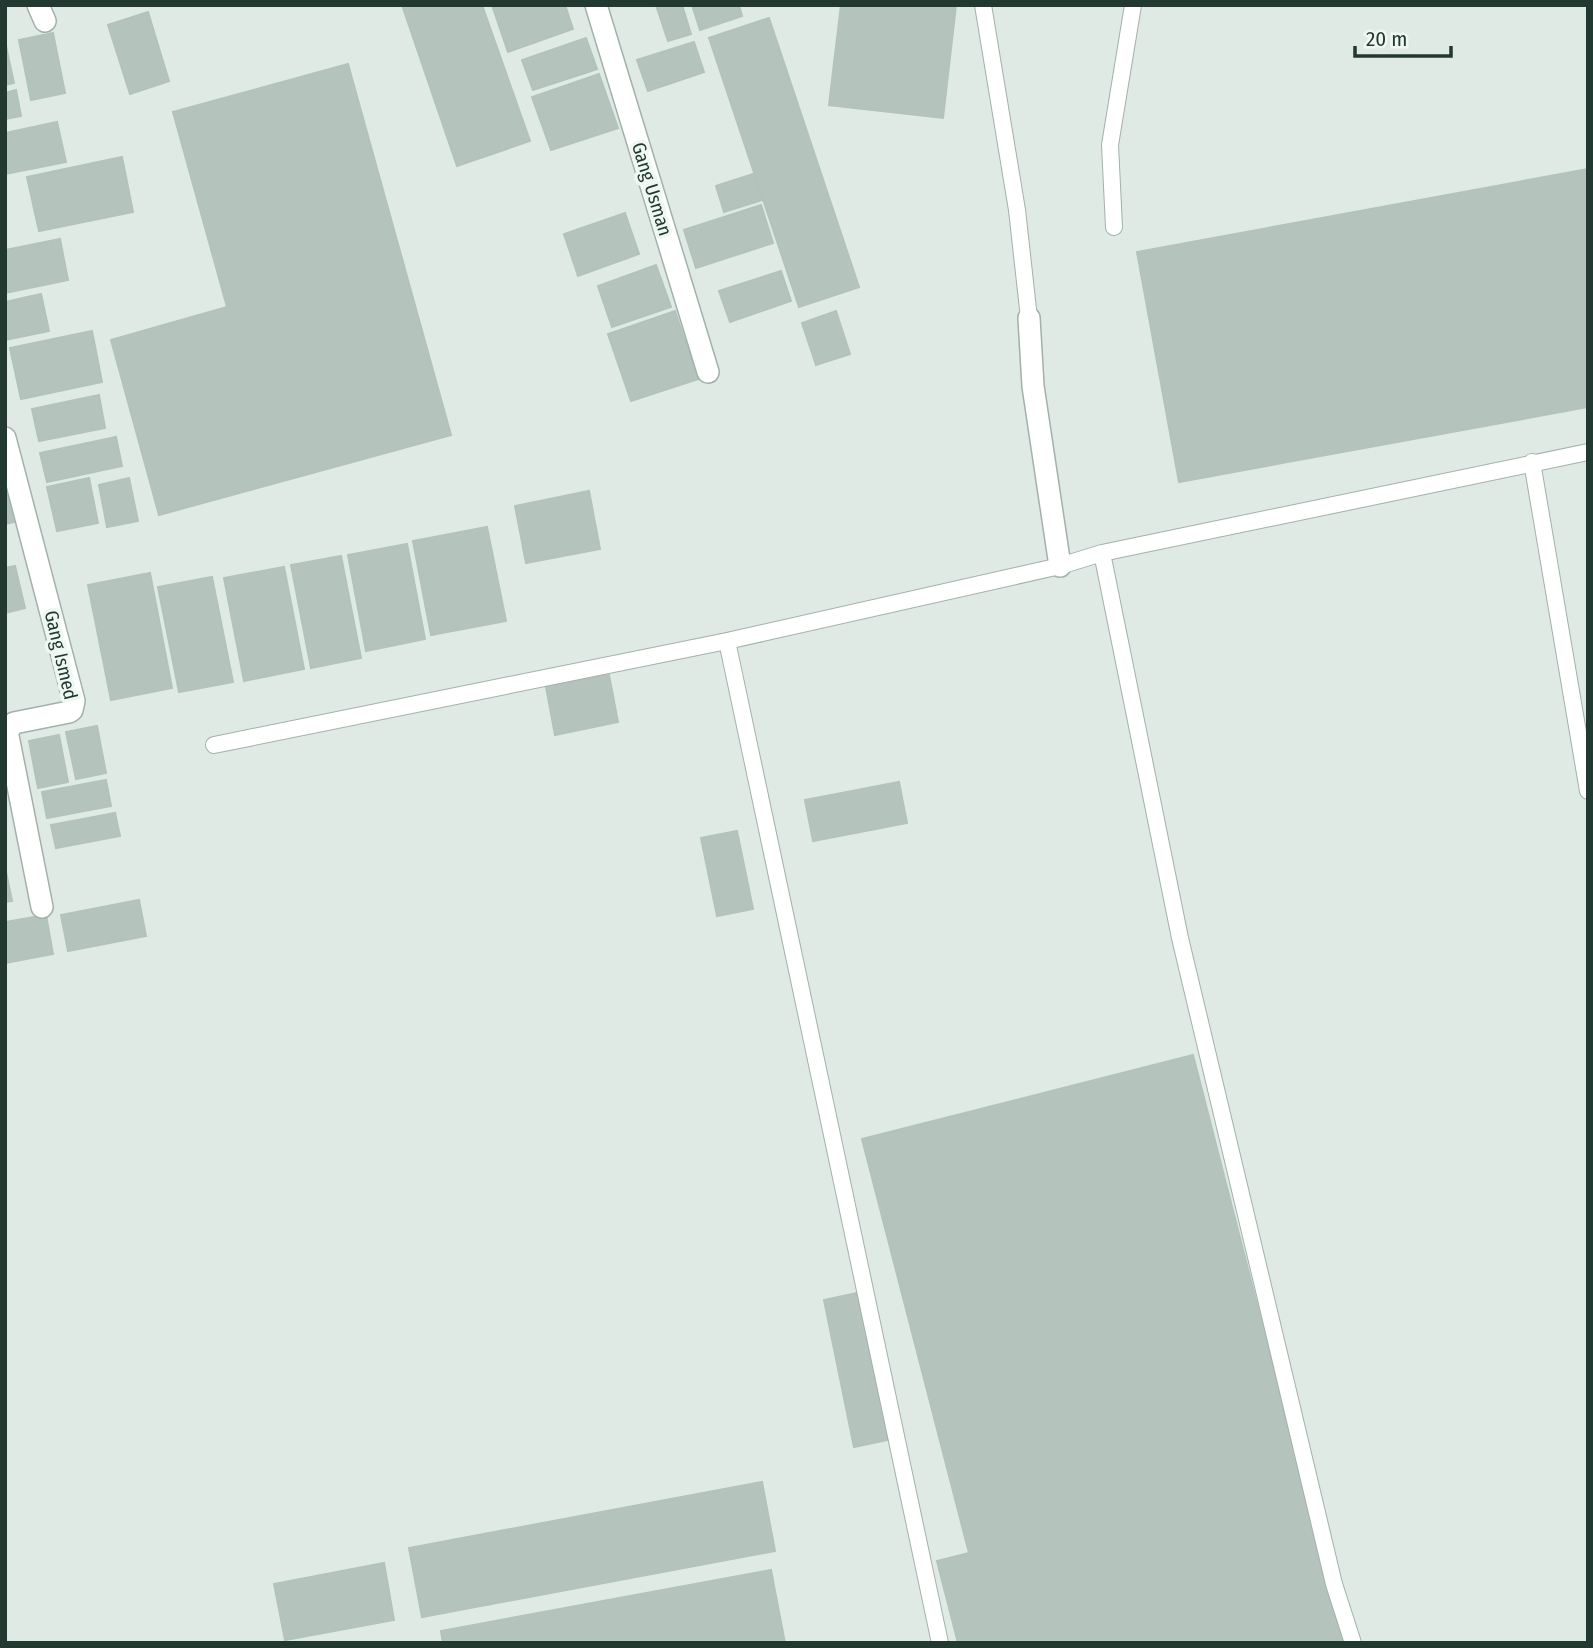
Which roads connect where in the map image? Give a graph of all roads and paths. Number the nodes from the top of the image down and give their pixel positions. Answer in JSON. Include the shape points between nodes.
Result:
{"nodes":[{"id":1,"x":596,"y":5,"type":"edge"},
{"id":2,"x":983,"y":5,"type":"edge"},
{"id":3,"x":1133,"y":5,"type":"edge"},
{"id":4,"x":1114,"y":226,"type":"dead end"},
{"id":5,"x":1029,"y":318,"type":"joint"},
{"id":6,"x":708,"y":372,"type":"dead end"},
{"id":7,"x":5,"y":438,"type":"edge"},
{"id":8,"x":1588,"y":452,"type":"edge"},
{"id":9,"x":1532,"y":462,"type":"junction"},
{"id":10,"x":1102,"y":553,"type":"junction"},
{"id":11,"x":1060,"y":566,"type":"junction"},
{"id":12,"x":727,"y":641,"type":"junction"},
{"id":13,"x":214,"y":745,"type":"dead end"},
{"id":14,"x":1588,"y":791,"type":"edge"},
{"id":15,"x":42,"y":906,"type":"dead end"},
{"id":16,"x":940,"y":1643,"type":"edge"},
{"id":17,"x":1353,"y":1643,"type":"edge"}],
"edges":[{"from":1,"to":6,"type":"street","name":"Gang Usman"},
{"from":2,"to":5,"type":"lane","via":[[1017,210]]},
{"from":3,"to":4,"type":"lane","via":[[1110,145]]},
{"from":5,"to":11,"type":"street","via":[[1033,386]]},
{"from":7,"to":15,"type":"street","name":"Gang Ismed","via":[[74,701],[69,712],[14,723],[7,731]]},
{"from":8,"to":9,"type":"lane"},
{"from":9,"to":10,"type":"lane"},
{"from":9,"to":14,"type":"lane"},
{"from":10,"to":11,"type":"lane"},
{"from":10,"to":17,"type":"lane","via":[[1180,938],[1334,1584]]},
{"from":11,"to":12,"type":"lane"},
{"from":12,"to":13,"type":"lane"},
{"from":12,"to":16,"type":"lane"}]}
